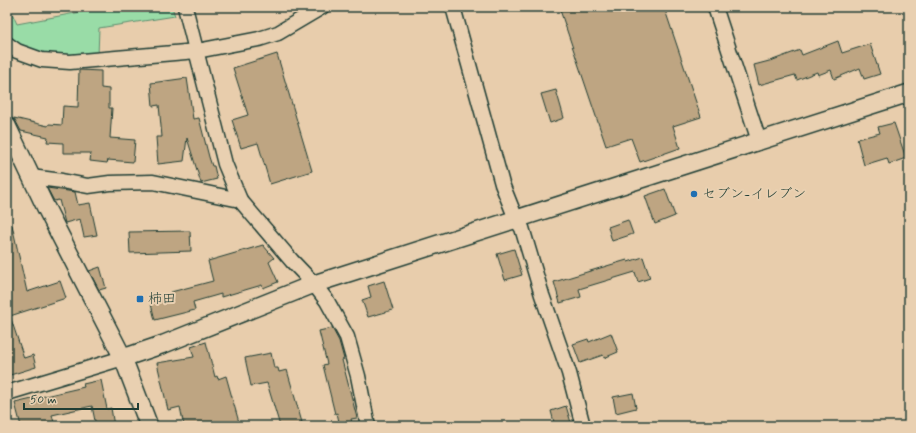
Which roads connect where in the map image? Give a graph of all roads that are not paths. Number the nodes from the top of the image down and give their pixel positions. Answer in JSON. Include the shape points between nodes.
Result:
{"nodes":[{"id":1,"x":185,"y":7,"type":"edge"},
{"id":2,"x":322,"y":7,"type":"edge"},
{"id":3,"x":453,"y":7,"type":"edge"},
{"id":4,"x":715,"y":7,"type":"edge"},
{"id":5,"x":7,"y":44,"type":"edge"},
{"id":6,"x":197,"y":51,"type":"junction"},
{"id":7,"x":909,"y":93,"type":"edge"},
{"id":8,"x":7,"y":126,"type":"edge"},
{"id":9,"x":759,"y":141,"type":"junction"},
{"id":10,"x":31,"y":177,"type":"junction"},
{"id":11,"x":240,"y":200,"type":"junction"},
{"id":12,"x":516,"y":219,"type":"junction"},
{"id":13,"x":314,"y":284,"type":"junction"},
{"id":14,"x":123,"y":358,"type":"junction"},
{"id":15,"x":7,"y":393,"type":"edge"},
{"id":16,"x":149,"y":426,"type":"edge"},
{"id":17,"x":368,"y":426,"type":"edge"},
{"id":18,"x":583,"y":426,"type":"edge"}],
"edges":[{"from":1,"to":6,"type":"street"},
{"from":2,"to":6,"type":"street","via":[[278,33],[258,40]]},
{"from":3,"to":12,"type":"street","via":[[502,184]]},
{"from":4,"to":9,"type":"street"},
{"from":5,"to":6,"type":"street","via":[[42,60],[70,62]]},
{"from":6,"to":11,"type":"street","via":[[225,164]]},
{"from":7,"to":9,"type":"street"},
{"from":8,"to":10,"type":"street"},
{"from":9,"to":12,"type":"street"},
{"from":10,"to":11,"type":"street","via":[[88,186],[110,182],[153,182]]},
{"from":10,"to":14,"type":"street"},
{"from":11,"to":13,"type":"street"},
{"from":12,"to":13,"type":"street"},
{"from":12,"to":18,"type":"street","via":[[522,228],[569,373]]},
{"from":13,"to":14,"type":"street"},
{"from":13,"to":17,"type":"street","via":[[327,301],[347,337]]},
{"from":14,"to":15,"type":"street"},
{"from":14,"to":16,"type":"street"}]}
